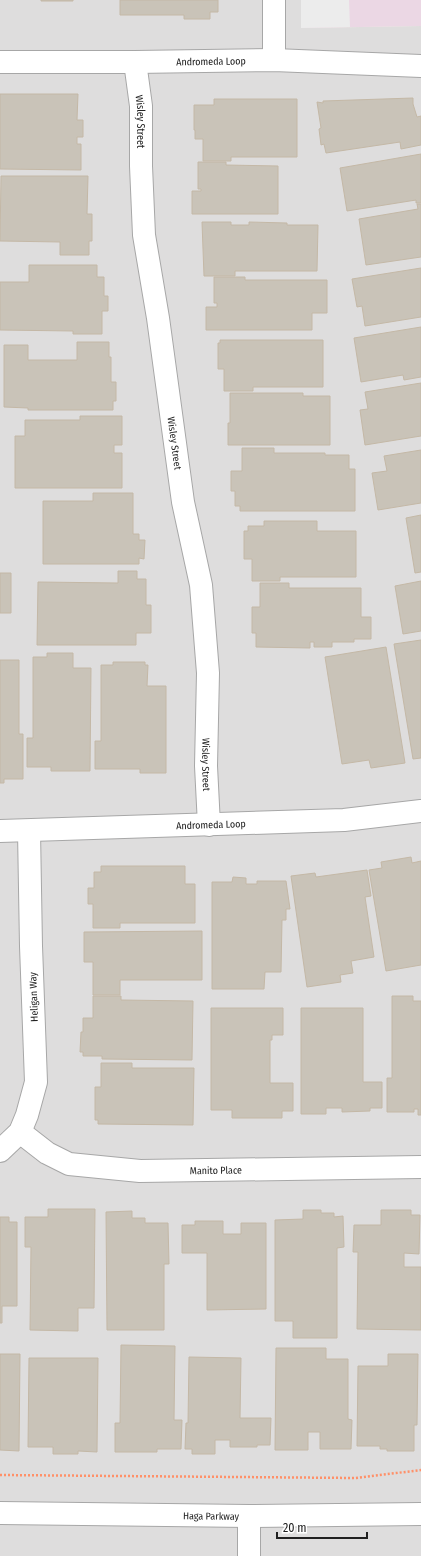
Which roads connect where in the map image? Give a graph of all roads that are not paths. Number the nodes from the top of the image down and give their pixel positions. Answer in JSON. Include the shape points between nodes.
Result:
{"nodes":[{"id":1,"x":274,"y":0,"type":"edge"},
{"id":2,"x":274,"y":60,"type":"junction"},
{"id":3,"x":0,"y":62,"type":"edge"},
{"id":4,"x":135,"y":62,"type":"junction"},
{"id":5,"x":421,"y":66,"type":"edge"},
{"id":6,"x":421,"y":811,"type":"edge"},
{"id":7,"x":209,"y":825,"type":"junction"},
{"id":8,"x":0,"y":831,"type":"edge"},
{"id":9,"x":29,"y":831,"type":"junction"},
{"id":10,"x":20,"y":1132,"type":"junction"},
{"id":11,"x":0,"y":1151,"type":"edge"},
{"id":12,"x":421,"y":1167,"type":"edge"},
{"id":13,"x":0,"y":1513,"type":"edge"},
{"id":14,"x":421,"y":1514,"type":"edge"},
{"id":15,"x":249,"y":1516,"type":"junction"},
{"id":16,"x":249,"y":1556,"type":"edge"}],
"edges":[{"from":1,"to":2,"type":"street"},
{"from":2,"to":4,"type":"street","name":"Andromeda Loop"},
{"from":2,"to":5,"type":"street","name":"Andromeda Loop"},
{"from":3,"to":4,"type":"street","name":"Andromeda Loop"},
{"from":4,"to":7,"type":"street","name":"Wisley Street","via":[[141,106],[144,235],[184,502],[200,585],[208,673],[206,766]]},
{"from":6,"to":7,"type":"street","name":"Andromeda Loop","via":[[344,820]]},
{"from":7,"to":9,"type":"street","name":"Andromeda Loop"},
{"from":8,"to":9,"type":"street","name":"Andromeda Loop"},
{"from":9,"to":10,"type":"street","name":"Heligan Way","via":[[36,1082]]},
{"from":10,"to":11,"type":"street","name":"Heligan Way"},
{"from":10,"to":12,"type":"street","name":"Manito Place","via":[[47,1153],[69,1164],[140,1171]]},
{"from":13,"to":15,"type":"street","name":"Haga Parkway"},
{"from":14,"to":15,"type":"street","name":"Haga Parkway"},
{"from":15,"to":16,"type":"street"}]}
